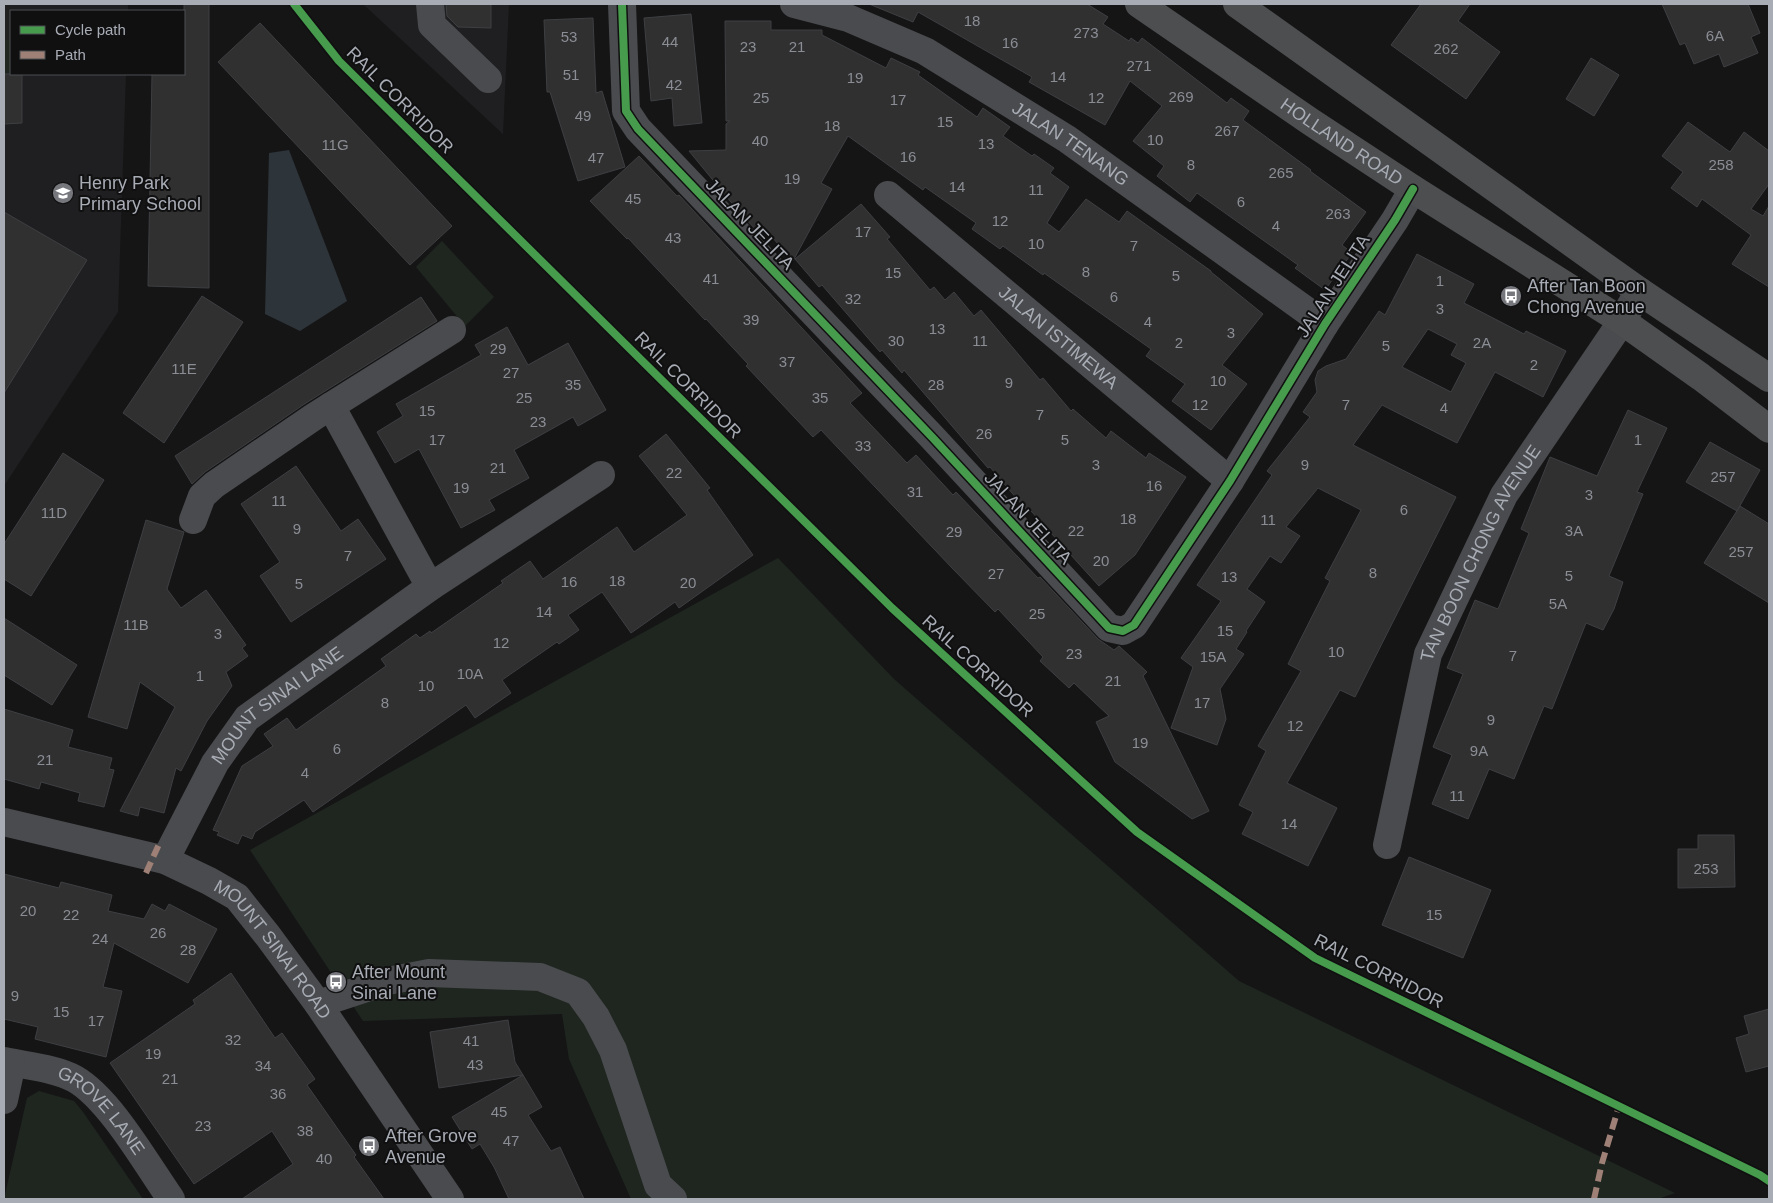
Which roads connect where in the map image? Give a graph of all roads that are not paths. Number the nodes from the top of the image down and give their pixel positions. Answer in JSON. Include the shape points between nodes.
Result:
{"nodes":[{"id":1,"x":430,"y":4,"type":"edge"},
{"id":2,"x":622,"y":4,"type":"edge"},
{"id":3,"x":794,"y":4,"type":"edge"},
{"id":4,"x":1139,"y":4,"type":"edge"},
{"id":5,"x":1237,"y":4,"type":"edge"},
{"id":6,"x":488,"y":79,"type":"dead end"},
{"id":7,"x":1413,"y":189,"type":"junction"},
{"id":8,"x":888,"y":195,"type":"dead end"},
{"id":9,"x":1639,"y":291,"type":"junction"},
{"id":10,"x":1622,"y":320,"type":"junction"},
{"id":11,"x":1325,"y":324,"type":"junction"},
{"id":12,"x":452,"y":330,"type":"dead end"},
{"id":13,"x":1769,"y":378,"type":"edge"},
{"id":14,"x":331,"y":406,"type":"junction"},
{"id":15,"x":1769,"y":429,"type":"edge"},
{"id":16,"x":602,"y":475,"type":"dead end"},
{"id":17,"x":1230,"y":481,"type":"junction"},
{"id":18,"x":193,"y":520,"type":"dead end"},
{"id":19,"x":430,"y":586,"type":"junction"},
{"id":20,"x":4,"y":822,"type":"edge"},
{"id":21,"x":1387,"y":845,"type":"dead end"},
{"id":22,"x":165,"y":860,"type":"junction"},
{"id":23,"x":318,"y":1004,"type":"junction"},
{"id":24,"x":8,"y":1062,"type":"edge"},
{"id":25,"x":4,"y":1100,"type":"edge"},
{"id":26,"x":171,"y":1199,"type":"edge"},
{"id":27,"x":450,"y":1199,"type":"edge"},
{"id":28,"x":673,"y":1199,"type":"edge"}],
"edges":[{"from":1,"to":6,"type":"street","via":[[432,25]]},
{"from":2,"to":17,"type":"street","name":"JALAN JELITA","via":[[626,111],[638,128],[1109,628],[1123,631],[1134,626]]},
{"from":3,"to":11,"type":"street","name":"JALAN TENANG","via":[[848,18],[925,51],[1067,139]]},
{"from":4,"to":7,"type":"main road","name":"HOLLAND ROAD"},
{"from":5,"to":9,"type":"main road"},
{"from":7,"to":10,"type":"main road","name":"HOLLAND ROAD"},
{"from":7,"to":11,"type":"street","name":"JALAN JELITA"},
{"from":8,"to":17,"type":"street","name":"JALAN ISTIMEWA"},
{"from":9,"to":10,"type":"street","name":"TAN BOON CHONG AVENUE"},
{"from":9,"to":13,"type":"main road"},
{"from":10,"to":15,"type":"main road","name":"HOLLAND ROAD"},
{"from":10,"to":21,"type":"street","name":"TAN BOON CHONG AVENUE","via":[[1504,495],[1428,654]]},
{"from":11,"to":17,"type":"street","name":"JALAN JELITA"},
{"from":12,"to":14,"type":"street"},
{"from":14,"to":18,"type":"street","via":[[214,485],[202,496]]},
{"from":14,"to":19,"type":"street"},
{"from":16,"to":19,"type":"street","name":"MOUNT SINAI LANE"},
{"from":19,"to":22,"type":"street","name":"MOUNT SINAI LANE","via":[[247,718],[215,763]]},
{"from":20,"to":22,"type":"street","name":"MOUNT SINAI ROAD"},
{"from":22,"to":23,"type":"street","name":"MOUNT SINAI ROAD","via":[[237,897]]},
{"from":23,"to":27,"type":"street","name":"MOUNT SINAI ROAD"},
{"from":23,"to":28,"type":"street","via":[[388,981],[429,973],[540,977],[578,992],[613,1050],[658,1185]]},
{"from":24,"to":25,"type":"street"},
{"from":24,"to":26,"type":"street","name":"GROVE LANE","via":[[74,1079],[95,1094]]}]}
